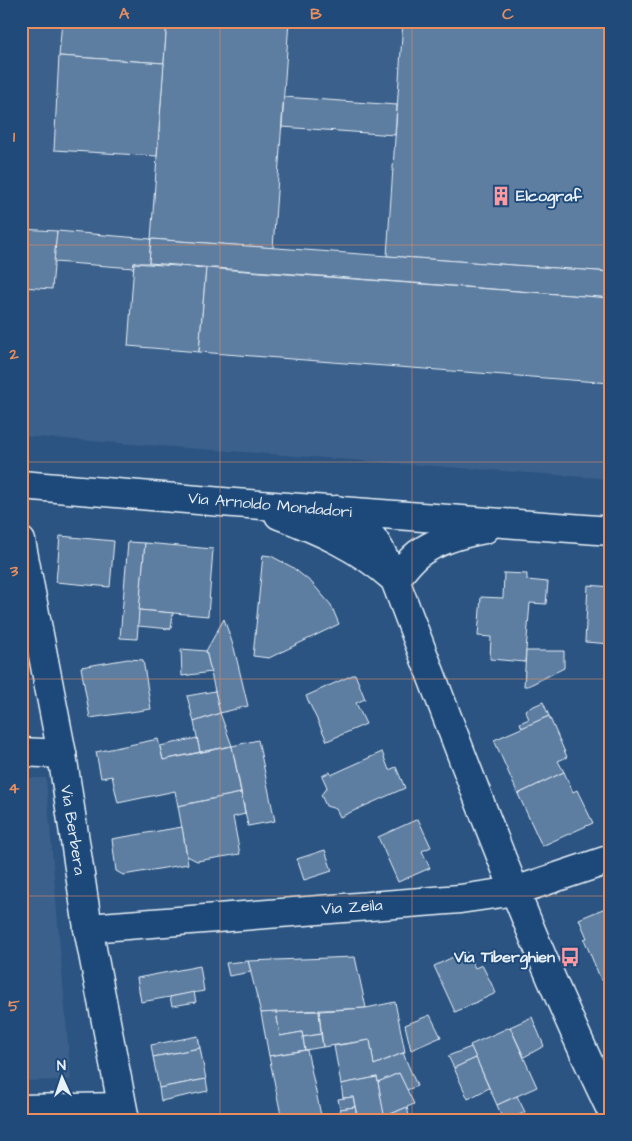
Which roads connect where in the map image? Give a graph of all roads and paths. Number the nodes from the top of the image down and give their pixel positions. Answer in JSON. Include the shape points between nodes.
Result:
{"nodes":[{"id":1,"x":21,"y":485,"type":"edge"},
{"id":2,"x":234,"y":503,"type":"junction"},
{"id":3,"x":337,"y":510,"type":"junction"},
{"id":4,"x":519,"y":524,"type":"junction"},
{"id":5,"x":611,"y":531,"type":"edge"},
{"id":6,"x":21,"y":541,"type":"edge"},
{"id":7,"x":395,"y":580,"type":"junction"},
{"id":8,"x":21,"y":752,"type":"edge"},
{"id":9,"x":62,"y":754,"type":"junction"},
{"id":10,"x":611,"y":859,"type":"edge"},
{"id":11,"x":515,"y":891,"type":"junction"},
{"id":12,"x":88,"y":928,"type":"junction"},
{"id":13,"x":21,"y":1109,"type":"edge"},
{"id":14,"x":611,"y":1110,"type":"edge"},
{"id":15,"x":124,"y":1113,"type":"edge"}],
"edges":[{"from":1,"to":2,"type":"street","name":"Via Arnoldo Mondadori"},
{"from":2,"to":3,"type":"street","name":"Via Arnoldo Mondadori"},
{"from":2,"to":7,"type":"street","via":[[314,528],[351,548]]},
{"from":3,"to":4,"type":"street","name":"Via Arnoldo Mondadori"},
{"from":3,"to":7,"type":"street","via":[[371,535]]},
{"from":4,"to":5,"type":"street"},
{"from":4,"to":7,"type":"street","via":[[469,532],[441,541],[419,553]]},
{"from":6,"to":9,"type":"street","name":"Via Berbera"},
{"from":7,"to":11,"type":"street"},
{"from":8,"to":9,"type":"street"},
{"from":9,"to":12,"type":"street","name":"Via Berbera"},
{"from":10,"to":11,"type":"street","name":"Via Zeila"},
{"from":11,"to":12,"type":"street","name":"Via Zeila","via":[[460,899]]},
{"from":11,"to":14,"type":"street","via":[[584,1056]]},
{"from":12,"to":15,"type":"street","name":"Via Berbera"},
{"from":13,"to":15,"type":"street"}]}
